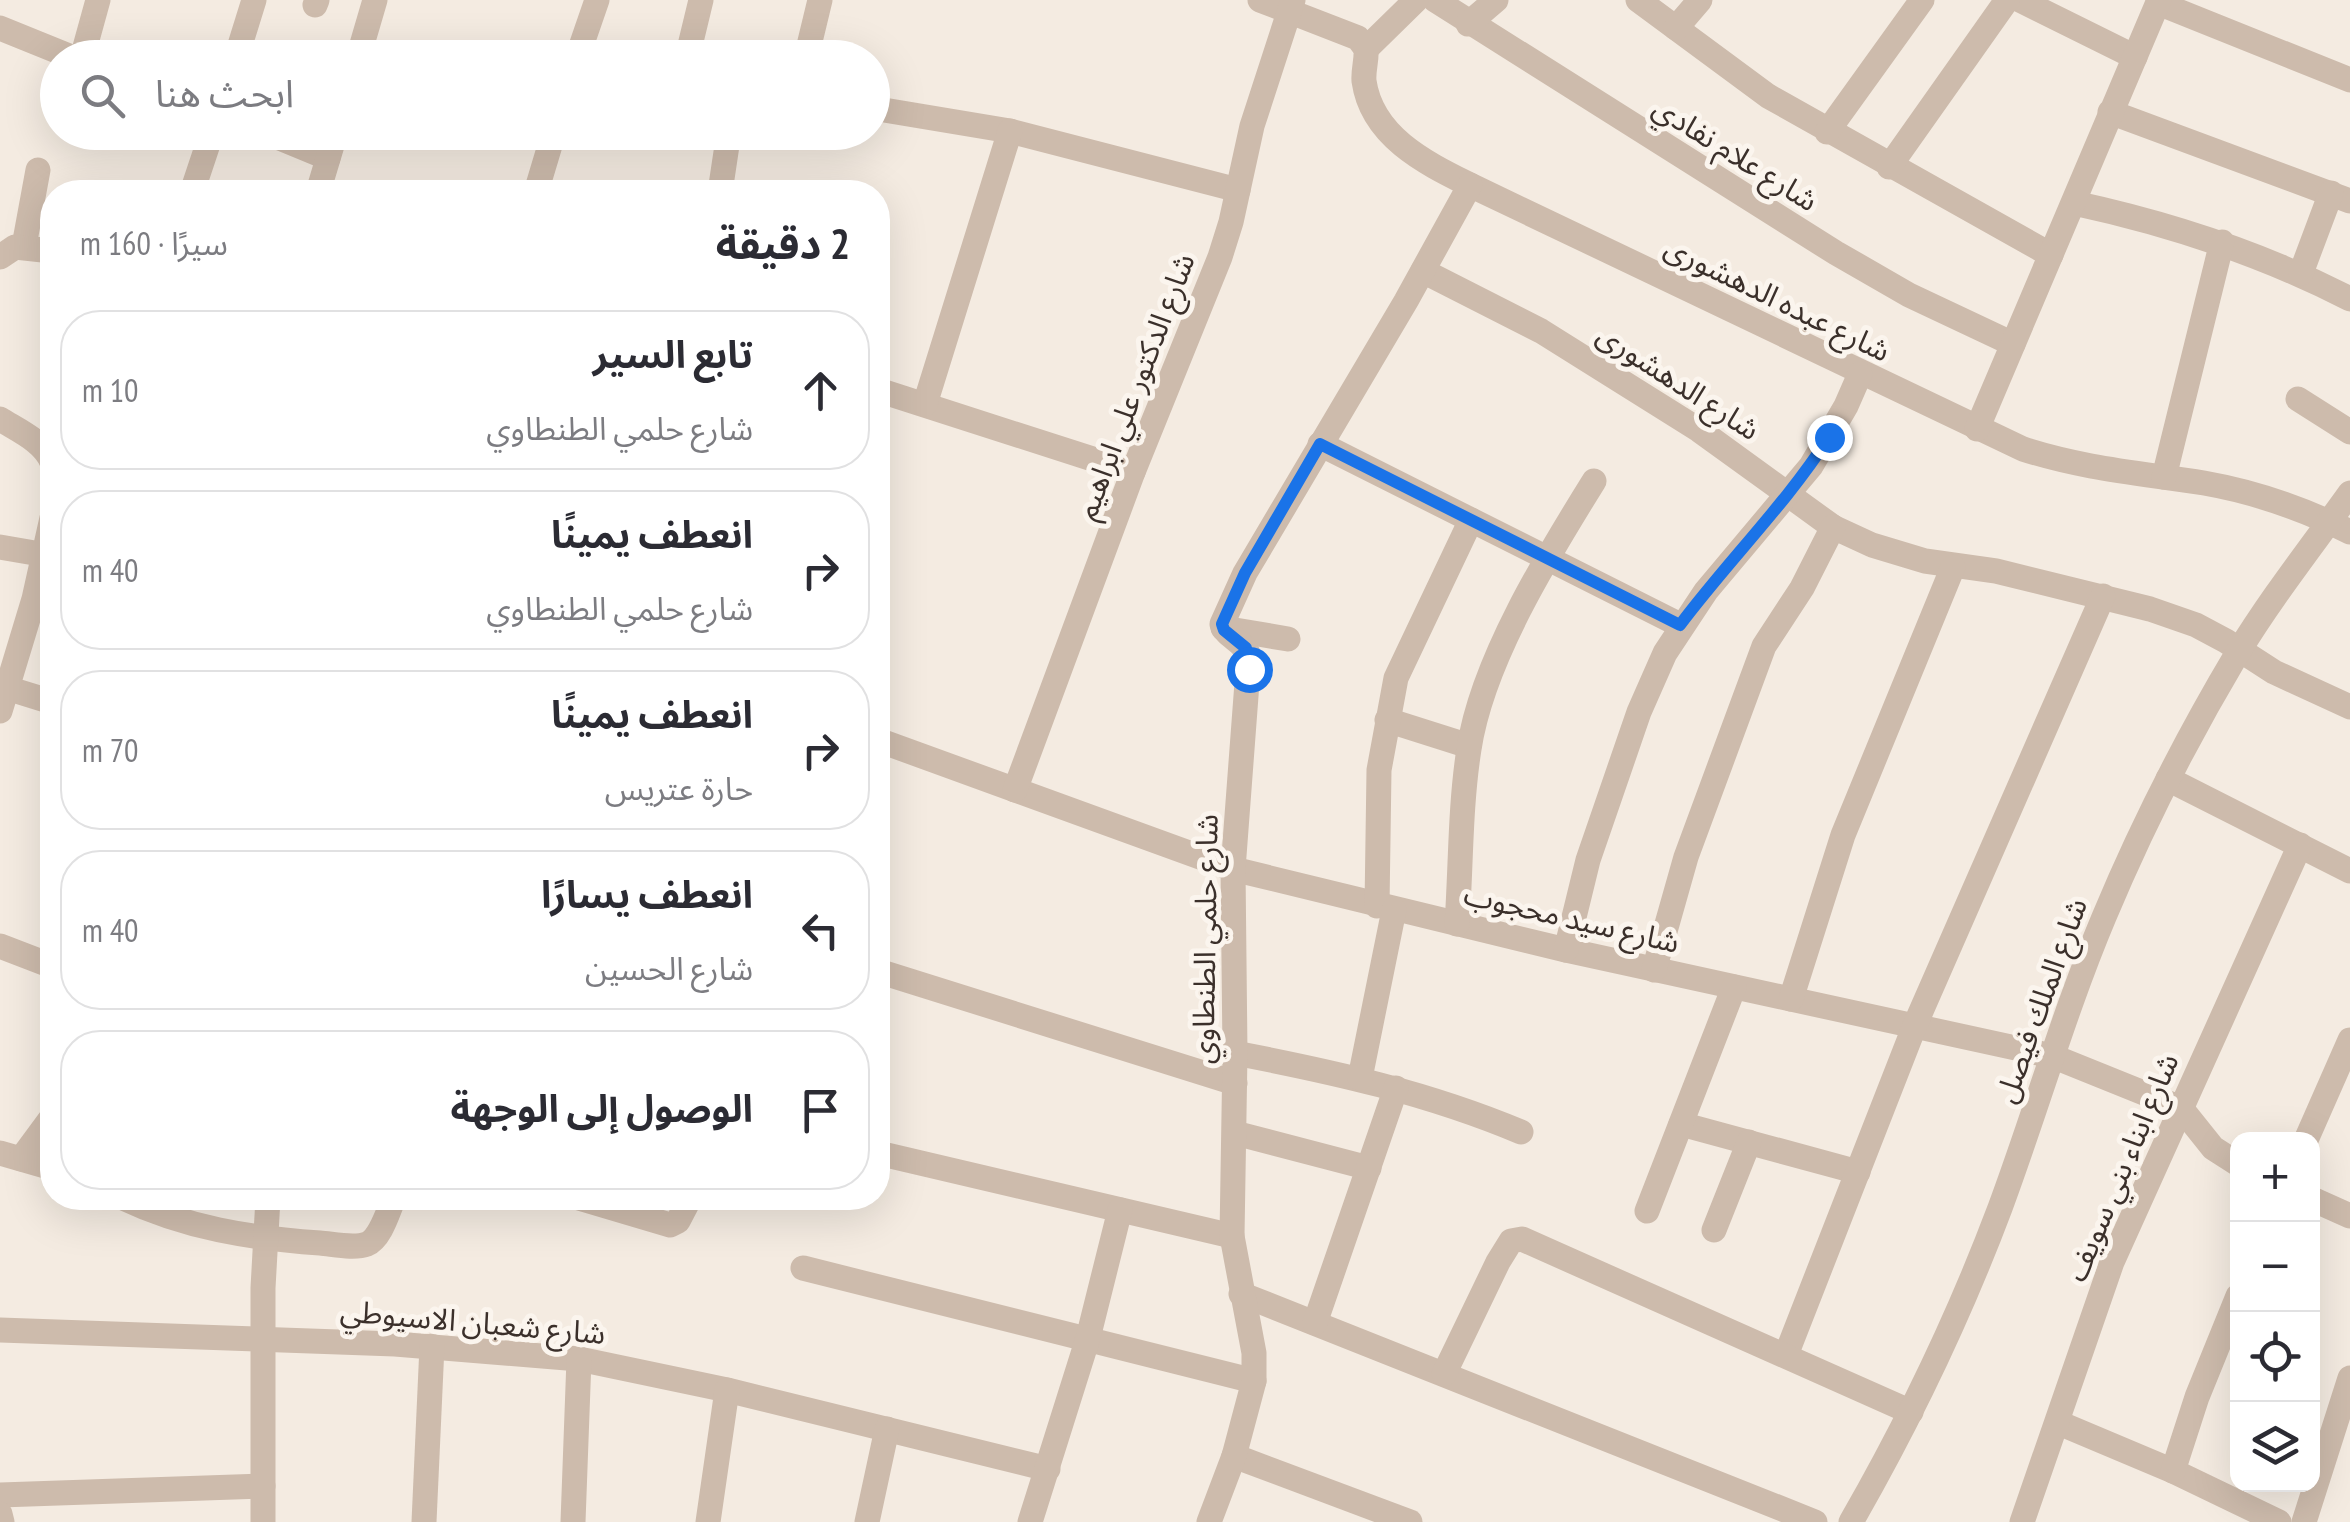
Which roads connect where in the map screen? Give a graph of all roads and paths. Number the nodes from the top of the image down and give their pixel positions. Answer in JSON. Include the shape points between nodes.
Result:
{"nodes":[{"id":1,"x":98,"y":0,"type":"edge"},
{"id":2,"x":254,"y":0,"type":"edge"},
{"id":3,"x":376,"y":0,"type":"edge"},
{"id":4,"x":596,"y":0,"type":"edge"},
{"id":5,"x":701,"y":0,"type":"edge"},
{"id":6,"x":820,"y":0,"type":"edge"},
{"id":7,"x":1260,"y":0,"type":"edge"},
{"id":8,"x":1416,"y":0,"type":"edge"},
{"id":9,"x":1435,"y":0,"type":"edge"},
{"id":10,"x":1496,"y":0,"type":"edge"},
{"id":11,"x":1638,"y":0,"type":"edge"},
{"id":12,"x":1700,"y":0,"type":"edge"},
{"id":13,"x":1922,"y":0,"type":"edge"},
{"id":14,"x":2007,"y":0,"type":"edge"},
{"id":15,"x":2020,"y":0,"type":"edge"},
{"id":16,"x":2158,"y":2,"type":"edge"},
{"id":17,"x":1291,"y":5,"type":"edge"},
{"id":18,"x":1468,"y":24,"type":"junction"},
{"id":19,"x":0,"y":28,"type":"edge"},
{"id":20,"x":1676,"y":28,"type":"junction"},
{"id":21,"x":87,"y":40,"type":"edge"},
{"id":22,"x":242,"y":40,"type":"edge"},
{"id":23,"x":364,"y":40,"type":"edge"},
{"id":24,"x":584,"y":40,"type":"edge"},
{"id":25,"x":691,"y":40,"type":"edge"},
{"id":26,"x":810,"y":40,"type":"edge"},
{"id":27,"x":40,"y":44,"type":"edge"},
{"id":28,"x":1366,"y":50,"type":"junction"},
{"id":29,"x":2135,"y":57,"type":"junction"},
{"id":30,"x":2350,"y":80,"type":"edge"},
{"id":31,"x":890,"y":111,"type":"edge"},
{"id":32,"x":2110,"y":112,"type":"junction"},
{"id":33,"x":1010,"y":132,"type":"junction"},
{"id":34,"x":1827,"y":132,"type":"junction"},
{"id":35,"x":206,"y":150,"type":"edge"},
{"id":36,"x":331,"y":150,"type":"edge"},
{"id":37,"x":549,"y":150,"type":"edge"},
{"id":38,"x":726,"y":150,"type":"edge"},
{"id":39,"x":1889,"y":167,"type":"junction"},
{"id":40,"x":38,"y":170,"type":"dead end"},
{"id":41,"x":196,"y":180,"type":"edge"},
{"id":42,"x":322,"y":180,"type":"edge"},
{"id":43,"x":540,"y":180,"type":"edge"},
{"id":44,"x":722,"y":180,"type":"edge"},
{"id":45,"x":1470,"y":185,"type":"junction"},
{"id":46,"x":1238,"y":190,"type":"junction"},
{"id":47,"x":2340,"y":197,"type":"edge"},
{"id":48,"x":2074,"y":202,"type":"junction"},
{"id":49,"x":2222,"y":242,"type":"junction"},
{"id":50,"x":40,"y":251,"type":"edge"},
{"id":51,"x":12,"y":252,"type":"edge"},
{"id":52,"x":2050,"y":255,"type":"junction"},
{"id":53,"x":1423,"y":271,"type":"junction"},
{"id":54,"x":2301,"y":273,"type":"junction"},
{"id":55,"x":2350,"y":299,"type":"edge"},
{"id":56,"x":2013,"y":344,"type":"junction"},
{"id":57,"x":1860,"y":374,"type":"junction"},
{"id":58,"x":890,"y":394,"type":"edge"},
{"id":59,"x":2298,"y":399,"type":"dead end"},
{"id":60,"x":926,"y":404,"type":"junction"},
{"id":61,"x":0,"y":419,"type":"edge"},
{"id":62,"x":1977,"y":429,"type":"junction"},
{"id":63,"x":2350,"y":432,"type":"edge"},
{"id":64,"x":1320,"y":444,"type":"junction"},
{"id":65,"x":40,"y":446,"type":"edge"},
{"id":66,"x":1133,"y":472,"type":"junction"},
{"id":67,"x":2164,"y":477,"type":"junction"},
{"id":68,"x":1594,"y":480,"type":"dead end"},
{"id":69,"x":2350,"y":493,"type":"edge"},
{"id":70,"x":1788,"y":494,"type":"junction"},
{"id":71,"x":1471,"y":520,"type":"junction"},
{"id":72,"x":1833,"y":527,"type":"junction"},
{"id":73,"x":2340,"y":527,"type":"edge"},
{"id":74,"x":0,"y":546,"type":"edge"},
{"id":75,"x":40,"y":553,"type":"edge"},
{"id":76,"x":1546,"y":558,"type":"junction"},
{"id":77,"x":1954,"y":567,"type":"junction"},
{"id":78,"x":40,"y":582,"type":"edge"},
{"id":79,"x":2102,"y":596,"type":"junction"},
{"id":80,"x":1680,"y":625,"type":"junction"},
{"id":81,"x":1223,"y":628,"type":"junction"},
{"id":82,"x":1288,"y":639,"type":"dead end"},
{"id":83,"x":2240,"y":650,"type":"junction"},
{"id":84,"x":2,"y":695,"type":"edge"},
{"id":85,"x":40,"y":700,"type":"edge"},
{"id":86,"x":2350,"y":707,"type":"edge"},
{"id":87,"x":1386,"y":720,"type":"junction"},
{"id":88,"x":890,"y":744,"type":"edge"},
{"id":89,"x":1469,"y":746,"type":"junction"},
{"id":90,"x":2168,"y":778,"type":"junction"},
{"id":91,"x":1015,"y":790,"type":"junction"},
{"id":92,"x":2300,"y":845,"type":"junction"},
{"id":93,"x":1233,"y":869,"type":"junction"},
{"id":94,"x":2350,"y":871,"type":"edge"},
{"id":95,"x":1385,"y":908,"type":"junction"},
{"id":96,"x":1458,"y":924,"type":"junction"},
{"id":97,"x":0,"y":946,"type":"edge"},
{"id":98,"x":1566,"y":950,"type":"junction"},
{"id":99,"x":40,"y":961,"type":"edge"},
{"id":100,"x":1654,"y":970,"type":"junction"},
{"id":101,"x":890,"y":975,"type":"edge"},
{"id":102,"x":1734,"y":987,"type":"junction"},
{"id":103,"x":1791,"y":999,"type":"junction"},
{"id":104,"x":1916,"y":1025,"type":"junction"},
{"id":105,"x":2350,"y":1040,"type":"edge"},
{"id":106,"x":1236,"y":1053,"type":"junction"},
{"id":107,"x":2052,"y":1056,"type":"junction"},
{"id":108,"x":1360,"y":1078,"type":"junction"},
{"id":109,"x":1235,"y":1084,"type":"junction"},
{"id":110,"x":1396,"y":1088,"type":"junction"},
{"id":111,"x":2181,"y":1108,"type":"junction"},
{"id":112,"x":1681,"y":1124,"type":"junction"},
{"id":113,"x":40,"y":1128,"type":"edge"},
{"id":114,"x":1521,"y":1132,"type":"dead end"},
{"id":115,"x":2310,"y":1132,"type":"edge"},
{"id":116,"x":1235,"y":1133,"type":"junction"},
{"id":117,"x":1749,"y":1142,"type":"junction"},
{"id":118,"x":11,"y":1156,"type":"edge"},
{"id":119,"x":890,"y":1156,"type":"edge"},
{"id":120,"x":2230,"y":1159,"type":"edge"},
{"id":121,"x":40,"y":1164,"type":"edge"},
{"id":122,"x":1369,"y":1168,"type":"junction"},
{"id":123,"x":1858,"y":1172,"type":"junction"},
{"id":124,"x":2320,"y":1202,"type":"edge"},
{"id":125,"x":153,"y":1210,"type":"edge"},
{"id":126,"x":267,"y":1210,"type":"edge"},
{"id":127,"x":388,"y":1210,"type":"edge"},
{"id":128,"x":616,"y":1210,"type":"edge"},
{"id":129,"x":684,"y":1210,"type":"edge"},
{"id":130,"x":1120,"y":1210,"type":"junction"},
{"id":131,"x":1647,"y":1211,"type":"dead end"},
{"id":132,"x":2350,"y":1216,"type":"edge"},
{"id":133,"x":1714,"y":1230,"type":"dead end"},
{"id":134,"x":1232,"y":1236,"type":"junction"},
{"id":135,"x":266,"y":1239,"type":"junction"},
{"id":136,"x":803,"y":1268,"type":"dead end"},
{"id":137,"x":1242,"y":1294,"type":"junction"},
{"id":138,"x":2231,"y":1312,"type":"edge"},
{"id":139,"x":1314,"y":1323,"type":"junction"},
{"id":140,"x":0,"y":1330,"type":"edge"},
{"id":141,"x":264,"y":1338,"type":"junction"},
{"id":142,"x":1088,"y":1338,"type":"junction"},
{"id":143,"x":432,"y":1346,"type":"junction"},
{"id":144,"x":1786,"y":1355,"type":"junction"},
{"id":145,"x":580,"y":1359,"type":"junction"},
{"id":146,"x":1444,"y":1374,"type":"junction"},
{"id":147,"x":2350,"y":1378,"type":"edge"},
{"id":148,"x":1254,"y":1382,"type":"junction"},
{"id":149,"x":727,"y":1390,"type":"junction"},
{"id":150,"x":1911,"y":1412,"type":"junction"},
{"id":151,"x":2058,"y":1423,"type":"junction"},
{"id":152,"x":888,"y":1430,"type":"junction"},
{"id":153,"x":1234,"y":1456,"type":"junction"},
{"id":154,"x":1048,"y":1469,"type":"junction"},
{"id":155,"x":2173,"y":1471,"type":"junction"},
{"id":156,"x":263,"y":1486,"type":"junction"},
{"id":157,"x":0,"y":1495,"type":"edge"},
{"id":158,"x":0,"y":1514,"type":"edge"},
{"id":159,"x":2,"y":1522,"type":"edge"},
{"id":160,"x":263,"y":1522,"type":"edge"},
{"id":161,"x":424,"y":1522,"type":"edge"},
{"id":162,"x":573,"y":1522,"type":"edge"},
{"id":163,"x":708,"y":1522,"type":"edge"},
{"id":164,"x":867,"y":1522,"type":"edge"},
{"id":165,"x":1030,"y":1522,"type":"edge"},
{"id":166,"x":1209,"y":1522,"type":"edge"},
{"id":167,"x":1410,"y":1522,"type":"edge"},
{"id":168,"x":1815,"y":1522,"type":"edge"},
{"id":169,"x":1852,"y":1522,"type":"edge"},
{"id":170,"x":2022,"y":1522,"type":"edge"},
{"id":171,"x":2279,"y":1522,"type":"edge"},
{"id":172,"x":2304,"y":1522,"type":"edge"}],
"edges":[{"from":1,"to":21,"type":"street"},
{"from":2,"to":22,"type":"street"},
{"from":3,"to":23,"type":"street"},
{"from":4,"to":24,"type":"street"},
{"from":5,"to":25,"type":"street"},
{"from":6,"to":26,"type":"street"},
{"from":7,"to":17,"type":"street"},
{"from":8,"to":28,"type":"street"},
{"from":9,"to":18,"type":"street","name":"شارع علام نفادي"},
{"from":10,"to":18,"type":"street"},
{"from":11,"to":20,"type":"street"},
{"from":12,"to":20,"type":"street"},
{"from":13,"to":34,"type":"street"},
{"from":14,"to":39,"type":"street"},
{"from":15,"to":29,"type":"street"},
{"from":16,"to":29,"type":"street"},
{"from":16,"to":30,"type":"street"},
{"from":17,"to":28,"type":"street","via":[[1358,38]]},
{"from":17,"to":46,"type":"street","name":"شارع الدكتور علي ابراهيم"},
{"from":18,"to":56,"type":"street","name":"شارع علام نفادي","via":[[1875,277]]},
{"from":19,"to":27,"type":"street"},
{"from":20,"to":34,"type":"street"},
{"from":28,"to":45,"type":"street","name":"شارع عبده الدهشورى","via":[[1365,87],[1383,126],[1403,148]]},
{"from":29,"to":32,"type":"street"},
{"from":31,"to":33,"type":"street"},
{"from":32,"to":47,"type":"street"},
{"from":32,"to":48,"type":"street"},
{"from":33,"to":46,"type":"street"},
{"from":33,"to":60,"type":"street"},
{"from":34,"to":39,"type":"street"},
{"from":35,"to":41,"type":"street"},
{"from":36,"to":42,"type":"street"},
{"from":37,"to":43,"type":"street"},
{"from":38,"to":44,"type":"street"},
{"from":39,"to":52,"type":"street"},
{"from":40,"to":51,"type":"street"},
{"from":45,"to":53,"type":"street"},
{"from":45,"to":57,"type":"street","name":"شارع عبده الدهشورى"},
{"from":46,"to":66,"type":"street","name":"شارع الدكتور علي ابراهيم","via":[[1220,257]]},
{"from":47,"to":54,"type":"street"},
{"from":48,"to":49,"type":"street"},
{"from":48,"to":52,"type":"street"},
{"from":49,"to":54,"type":"street"},
{"from":49,"to":67,"type":"street"},
{"from":50,"to":51,"type":"street"},
{"from":52,"to":56,"type":"street"},
{"from":53,"to":64,"type":"street"},
{"from":53,"to":70,"type":"street","name":"شارع الدهشورى","via":[[1541,331],[1728,448]]},
{"from":54,"to":55,"type":"street"},
{"from":56,"to":62,"type":"street"},
{"from":57,"to":62,"type":"street","name":"شارع عبده الدهشورى"},
{"from":57,"to":70,"type":"street","via":[[1829,437]]},
{"from":58,"to":60,"type":"street"},
{"from":59,"to":63,"type":"street"},
{"from":60,"to":66,"type":"street"},
{"from":61,"to":65,"type":"street"},
{"from":62,"to":67,"type":"street","name":"شارع عبده الدهشورى","via":[[2074,464]]},
{"from":64,"to":71,"type":"street"},
{"from":64,"to":81,"type":"street","via":[[1245,573]]},
{"from":66,"to":91,"type":"street","name":"شارع الدكتور علي ابراهيم"},
{"from":67,"to":73,"type":"street","name":"شارع عبده الدهشورى","via":[[2249,492]]},
{"from":68,"to":76,"type":"street"},
{"from":69,"to":73,"type":"street","name":"شارع الملك فيصل"},
{"from":70,"to":72,"type":"street","name":"شارع الدهشورى"},
{"from":70,"to":80,"type":"street"},
{"from":71,"to":76,"type":"street"},
{"from":71,"to":87,"type":"street","via":[[1396,678]]},
{"from":72,"to":77,"type":"street","name":"شارع الدهشورى"},
{"from":72,"to":100,"type":"street","via":[[1764,646],[1686,856]]},
{"from":73,"to":83,"type":"street","name":"شارع الملك فيصل"},
{"from":74,"to":75,"type":"street"},
{"from":76,"to":80,"type":"street"},
{"from":76,"to":89,"type":"street","via":[[1483,695]]},
{"from":77,"to":79,"type":"street","name":"شارع الدهشورى"},
{"from":77,"to":103,"type":"street","via":[[1843,835]]},
{"from":78,"to":84,"type":"street"},
{"from":79,"to":83,"type":"street","name":"شارع الدهشورى","via":[[2196,626]]},
{"from":79,"to":104,"type":"street"},
{"from":80,"to":98,"type":"street","via":[[1628,742]]},
{"from":81,"to":82,"type":"street"},
{"from":81,"to":93,"type":"street","name":"شارع حلمي الطنطاوي","via":[[1249,656]]},
{"from":83,"to":86,"type":"street","name":"شارع الدهشورى"},
{"from":83,"to":90,"type":"street","name":"شارع الملك فيصل"},
{"from":84,"to":85,"type":"street"},
{"from":87,"to":89,"type":"street"},
{"from":87,"to":95,"type":"street","via":[[1379,770]]},
{"from":88,"to":91,"type":"street","name":"شارع سيد محجوب"},
{"from":89,"to":96,"type":"street"},
{"from":90,"to":92,"type":"street"},
{"from":90,"to":107,"type":"street","name":"شارع الملك فيصل","via":[[2105,915]]},
{"from":91,"to":93,"type":"street","name":"شارع سيد محجوب"},
{"from":92,"to":94,"type":"street"},
{"from":92,"to":111,"type":"street","name":"شارع ابناء بني سويف"},
{"from":93,"to":95,"type":"street","name":"شارع سيد محجوب"},
{"from":93,"to":106,"type":"street","name":"شارع حلمي الطنطاوي"},
{"from":95,"to":96,"type":"street","name":"شارع سيد محجوب"},
{"from":95,"to":108,"type":"street"},
{"from":96,"to":98,"type":"street","name":"شارع سيد محجوب"},
{"from":97,"to":99,"type":"street"},
{"from":98,"to":100,"type":"street","name":"شارع سيد محجوب"},
{"from":100,"to":102,"type":"street","name":"شارع سيد محجوب"},
{"from":101,"to":109,"type":"street"},
{"from":102,"to":103,"type":"street","name":"شارع سيد محجوب"},
{"from":102,"to":112,"type":"street"},
{"from":103,"to":104,"type":"street","name":"شارع سيد محجوب"},
{"from":104,"to":107,"type":"street","name":"شارع سيد محجوب"},
{"from":104,"to":123,"type":"street"},
{"from":105,"to":115,"type":"street"},
{"from":106,"to":108,"type":"street"},
{"from":106,"to":109,"type":"street","name":"شارع حلمي الطنطاوي"},
{"from":107,"to":111,"type":"street","name":"شارع سيد محجوب"},
{"from":107,"to":150,"type":"street","name":"شارع الملك فيصل","via":[[1979,1262]]},
{"from":108,"to":110,"type":"street"},
{"from":109,"to":116,"type":"street","name":"شارع حلمي الطنطاوي"},
{"from":110,"to":114,"type":"street"},
{"from":110,"to":122,"type":"street"},
{"from":111,"to":120,"type":"street","name":"شارع سيد محجوب"},
{"from":111,"to":151,"type":"street","name":"شارع ابناء بني سويف","via":[[2112,1262]]},
{"from":112,"to":117,"type":"street"},
{"from":112,"to":131,"type":"street"},
{"from":113,"to":118,"type":"street"},
{"from":116,"to":122,"type":"street"},
{"from":116,"to":134,"type":"street","name":"شارع حلمي الطنطاوي"},
{"from":117,"to":123,"type":"street"},
{"from":117,"to":133,"type":"street"},
{"from":118,"to":121,"type":"street"},
{"from":119,"to":130,"type":"street"},
{"from":122,"to":139,"type":"street"},
{"from":123,"to":144,"type":"street"},
{"from":124,"to":132,"type":"street"},
{"from":125,"to":135,"type":"street"},
{"from":126,"to":135,"type":"street"},
{"from":127,"to":135,"type":"street","via":[[366,1244]]},
{"from":128,"to":129,"type":"street","via":[[670,1225]]},
{"from":130,"to":134,"type":"street"},
{"from":130,"to":142,"type":"street"},
{"from":134,"to":137,"type":"street","name":"شارع حلمي الطنطاوي"},
{"from":135,"to":141,"type":"street"},
{"from":136,"to":142,"type":"street"},
{"from":137,"to":139,"type":"street"},
{"from":137,"to":148,"type":"street","name":"شارع حلمي الطنطاوي"},
{"from":138,"to":155,"type":"street"},
{"from":139,"to":146,"type":"street"},
{"from":140,"to":141,"type":"street","name":"شارع شعبان الاسيوطي"},
{"from":141,"to":143,"type":"street","name":"شارع شعبان الاسيوطي"},
{"from":141,"to":156,"type":"street"},
{"from":142,"to":148,"type":"street"},
{"from":142,"to":154,"type":"street"},
{"from":143,"to":145,"type":"street","name":"شارع شعبان الاسيوطي"},
{"from":143,"to":161,"type":"street"},
{"from":144,"to":146,"type":"street","via":[[1522,1239],[1511,1242],[1498,1262]]},
{"from":144,"to":150,"type":"street"},
{"from":145,"to":149,"type":"street","name":"شارع شعبان الاسيوطي"},
{"from":145,"to":162,"type":"street"},
{"from":146,"to":168,"type":"street"},
{"from":147,"to":172,"type":"street"},
{"from":148,"to":153,"type":"street","name":"شارع حلمي الطنطاوي"},
{"from":149,"to":152,"type":"street","name":"شارع شعبان الاسيوطي"},
{"from":149,"to":163,"type":"street"},
{"from":150,"to":169,"type":"street","name":"شارع الملك فيصل"},
{"from":151,"to":155,"type":"street"},
{"from":151,"to":170,"type":"street","name":"شارع ابناء بني سويف"},
{"from":152,"to":154,"type":"street","name":"شارع شعبان الاسيوطي"},
{"from":152,"to":164,"type":"street"},
{"from":153,"to":166,"type":"street","name":"شارع حلمي الطنطاوي"},
{"from":153,"to":167,"type":"street"},
{"from":154,"to":165,"type":"street"},
{"from":155,"to":171,"type":"street"},
{"from":156,"to":157,"type":"street"},
{"from":156,"to":160,"type":"street"},
{"from":158,"to":159,"type":"street"}]}
